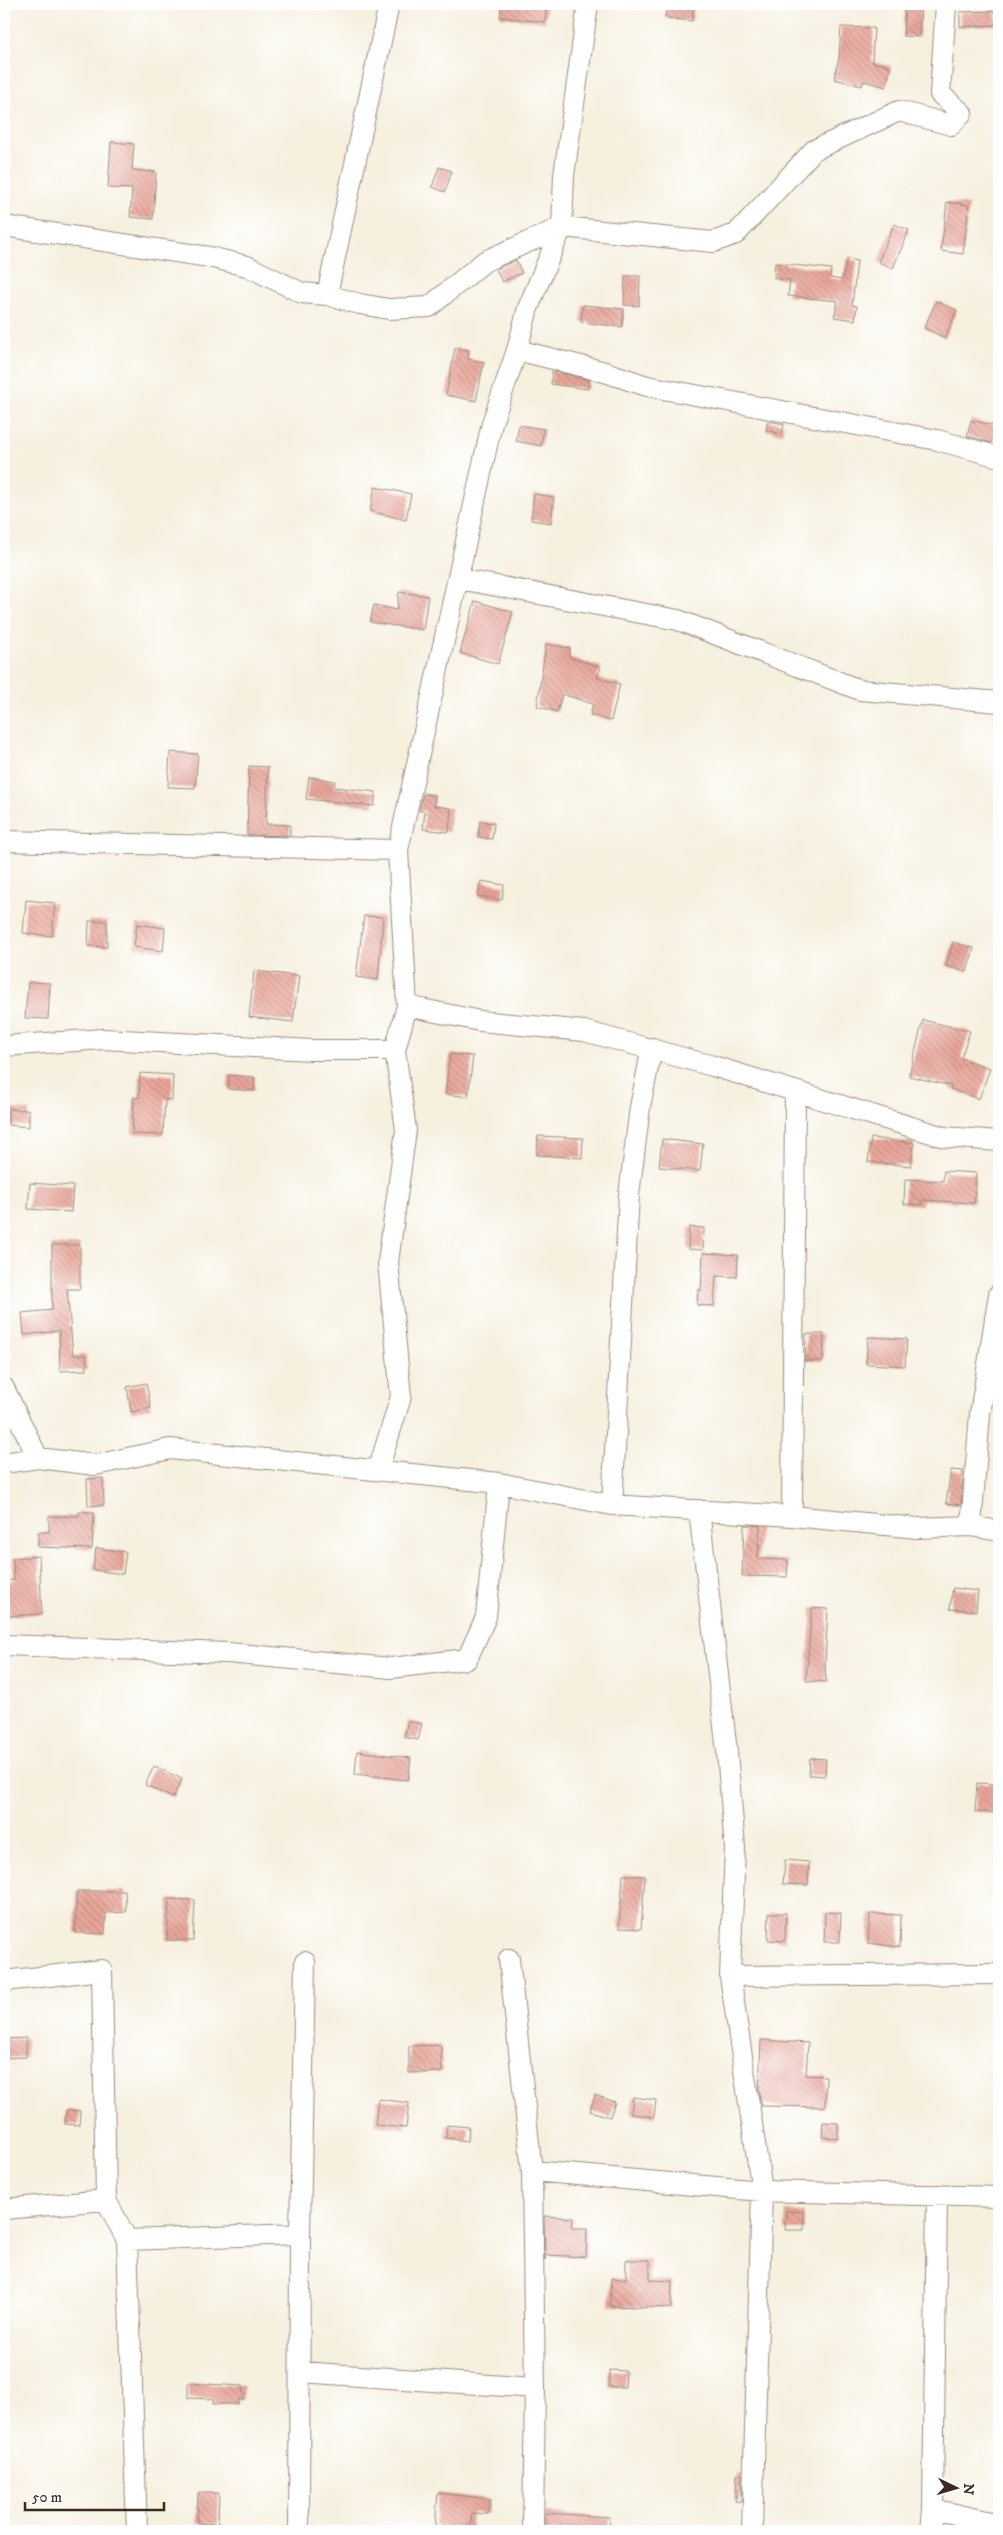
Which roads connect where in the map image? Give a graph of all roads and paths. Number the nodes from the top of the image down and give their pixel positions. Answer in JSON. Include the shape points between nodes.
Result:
{"nodes":[{"id":1,"x":389,"y":4,"type":"edge"},
{"id":2,"x":588,"y":4,"type":"edge"},
{"id":3,"x":946,"y":4,"type":"edge"},
{"id":4,"x":4,"y":226,"type":"edge"},
{"id":5,"x":562,"y":227,"type":"junction"},
{"id":6,"x":327,"y":295,"type":"junction"},
{"id":7,"x":517,"y":350,"type":"junction"},
{"id":8,"x":999,"y":456,"type":"edge"},
{"id":9,"x":459,"y":579,"type":"junction"},
{"id":10,"x":999,"y":702,"type":"edge"},
{"id":11,"x":4,"y":841,"type":"edge"},
{"id":12,"x":398,"y":850,"type":"junction"},
{"id":13,"x":407,"y":1006,"type":"junction"},
{"id":14,"x":4,"y":1046,"type":"edge"},
{"id":15,"x":652,"y":1048,"type":"junction"},
{"id":16,"x":395,"y":1050,"type":"junction"},
{"id":17,"x":795,"y":1092,"type":"junction"},
{"id":18,"x":999,"y":1141,"type":"edge"},
{"id":19,"x":999,"y":1294,"type":"edge"},
{"id":20,"x":4,"y":1388,"type":"edge"},
{"id":21,"x":38,"y":1458,"type":"junction"},
{"id":22,"x":4,"y":1462,"type":"edge"},
{"id":23,"x":378,"y":1470,"type":"junction"},
{"id":24,"x":499,"y":1482,"type":"junction"},
{"id":25,"x":612,"y":1505,"type":"junction"},
{"id":26,"x":699,"y":1510,"type":"junction"},
{"id":27,"x":792,"y":1516,"type":"junction"},
{"id":28,"x":971,"y":1526,"type":"junction"},
{"id":29,"x":999,"y":1530,"type":"edge"},
{"id":30,"x":4,"y":1645,"type":"edge"},
{"id":31,"x":509,"y":1959,"type":"dead end"},
{"id":32,"x":305,"y":1962,"type":"dead end"},
{"id":33,"x":999,"y":1974,"type":"edge"},
{"id":34,"x":730,"y":1976,"type":"junction"},
{"id":35,"x":4,"y":1981,"type":"edge"},
{"id":36,"x":532,"y":2171,"type":"junction"},
{"id":37,"x":762,"y":2191,"type":"junction"},
{"id":38,"x":937,"y":2195,"type":"junction"},
{"id":39,"x":999,"y":2197,"type":"edge"},
{"id":40,"x":106,"y":2200,"type":"junction"},
{"id":41,"x":4,"y":2209,"type":"edge"},
{"id":42,"x":300,"y":2234,"type":"junction"},
{"id":43,"x":127,"y":2240,"type":"junction"},
{"id":44,"x":301,"y":2372,"type":"junction"},
{"id":45,"x":535,"y":2388,"type":"junction"},
{"id":46,"x":933,"y":2509,"type":"junction"},
{"id":47,"x":999,"y":2524,"type":"edge"},
{"id":48,"x":136,"y":2531,"type":"edge"},
{"id":49,"x":299,"y":2531,"type":"edge"},
{"id":50,"x":533,"y":2531,"type":"edge"},
{"id":51,"x":752,"y":2531,"type":"edge"},
{"id":52,"x":931,"y":2531,"type":"edge"}],
"edges":[{"from":1,"to":6,"type":"street"},
{"from":2,"to":5,"type":"street","via":[[564,175]]},
{"from":3,"to":5,"type":"street","via":[[940,94],[962,113],[951,125],[899,111],[814,150],[736,234],[713,242]]},
{"from":4,"to":6,"type":"street","via":[[209,257],[247,266],[302,293]]},
{"from":5,"to":6,"type":"street","via":[[485,262],[429,307],[389,309]]},
{"from":5,"to":7,"type":"street","via":[[528,308]]},
{"from":7,"to":8,"type":"street","via":[[647,386],[937,440]]},
{"from":7,"to":9,"type":"street","via":[[492,423]]},
{"from":9,"to":10,"type":"street","via":[[678,620],[860,690]]},
{"from":9,"to":12,"type":"street"},
{"from":11,"to":12,"type":"street"},
{"from":12,"to":13,"type":"street"},
{"from":13,"to":15,"type":"street","via":[[480,1021],[584,1031]]},
{"from":13,"to":16,"type":"street"},
{"from":14,"to":16,"type":"street","via":[[103,1039],[312,1050]]},
{"from":15,"to":17,"type":"street"},
{"from":15,"to":25,"type":"street","via":[[640,1107],[629,1195]]},
{"from":16,"to":23,"type":"street","via":[[406,1130],[388,1262],[401,1397]]},
{"from":17,"to":18,"type":"street","via":[[944,1137]]},
{"from":17,"to":27,"type":"street"},
{"from":19,"to":28,"type":"street","via":[[980,1414]]},
{"from":20,"to":21,"type":"street"},
{"from":21,"to":22,"type":"street"},
{"from":21,"to":23,"type":"street","via":[[95,1465],[170,1449]]},
{"from":23,"to":24,"type":"street"},
{"from":24,"to":25,"type":"street"},
{"from":24,"to":30,"type":"street","via":[[486,1617],[467,1659],[391,1668],[228,1653]]},
{"from":25,"to":26,"type":"street"},
{"from":26,"to":27,"type":"street"},
{"from":26,"to":34,"type":"street","via":[[735,1848]]},
{"from":27,"to":28,"type":"street","via":[[918,1528]]},
{"from":28,"to":29,"type":"street"},
{"from":31,"to":36,"type":"street"},
{"from":32,"to":42,"type":"street"},
{"from":33,"to":34,"type":"street"},
{"from":34,"to":37,"type":"street"},
{"from":35,"to":40,"type":"street","via":[[102,1970]]},
{"from":36,"to":37,"type":"street"},
{"from":36,"to":45,"type":"street"},
{"from":37,"to":38,"type":"street"},
{"from":37,"to":51,"type":"street"},
{"from":38,"to":39,"type":"street"},
{"from":38,"to":46,"type":"street"},
{"from":40,"to":41,"type":"street"},
{"from":40,"to":43,"type":"street"},
{"from":42,"to":43,"type":"street"},
{"from":42,"to":44,"type":"street"},
{"from":43,"to":48,"type":"street"},
{"from":44,"to":45,"type":"street"},
{"from":44,"to":49,"type":"street"},
{"from":45,"to":50,"type":"street"},
{"from":46,"to":47,"type":"street"},
{"from":46,"to":52,"type":"street"}]}
